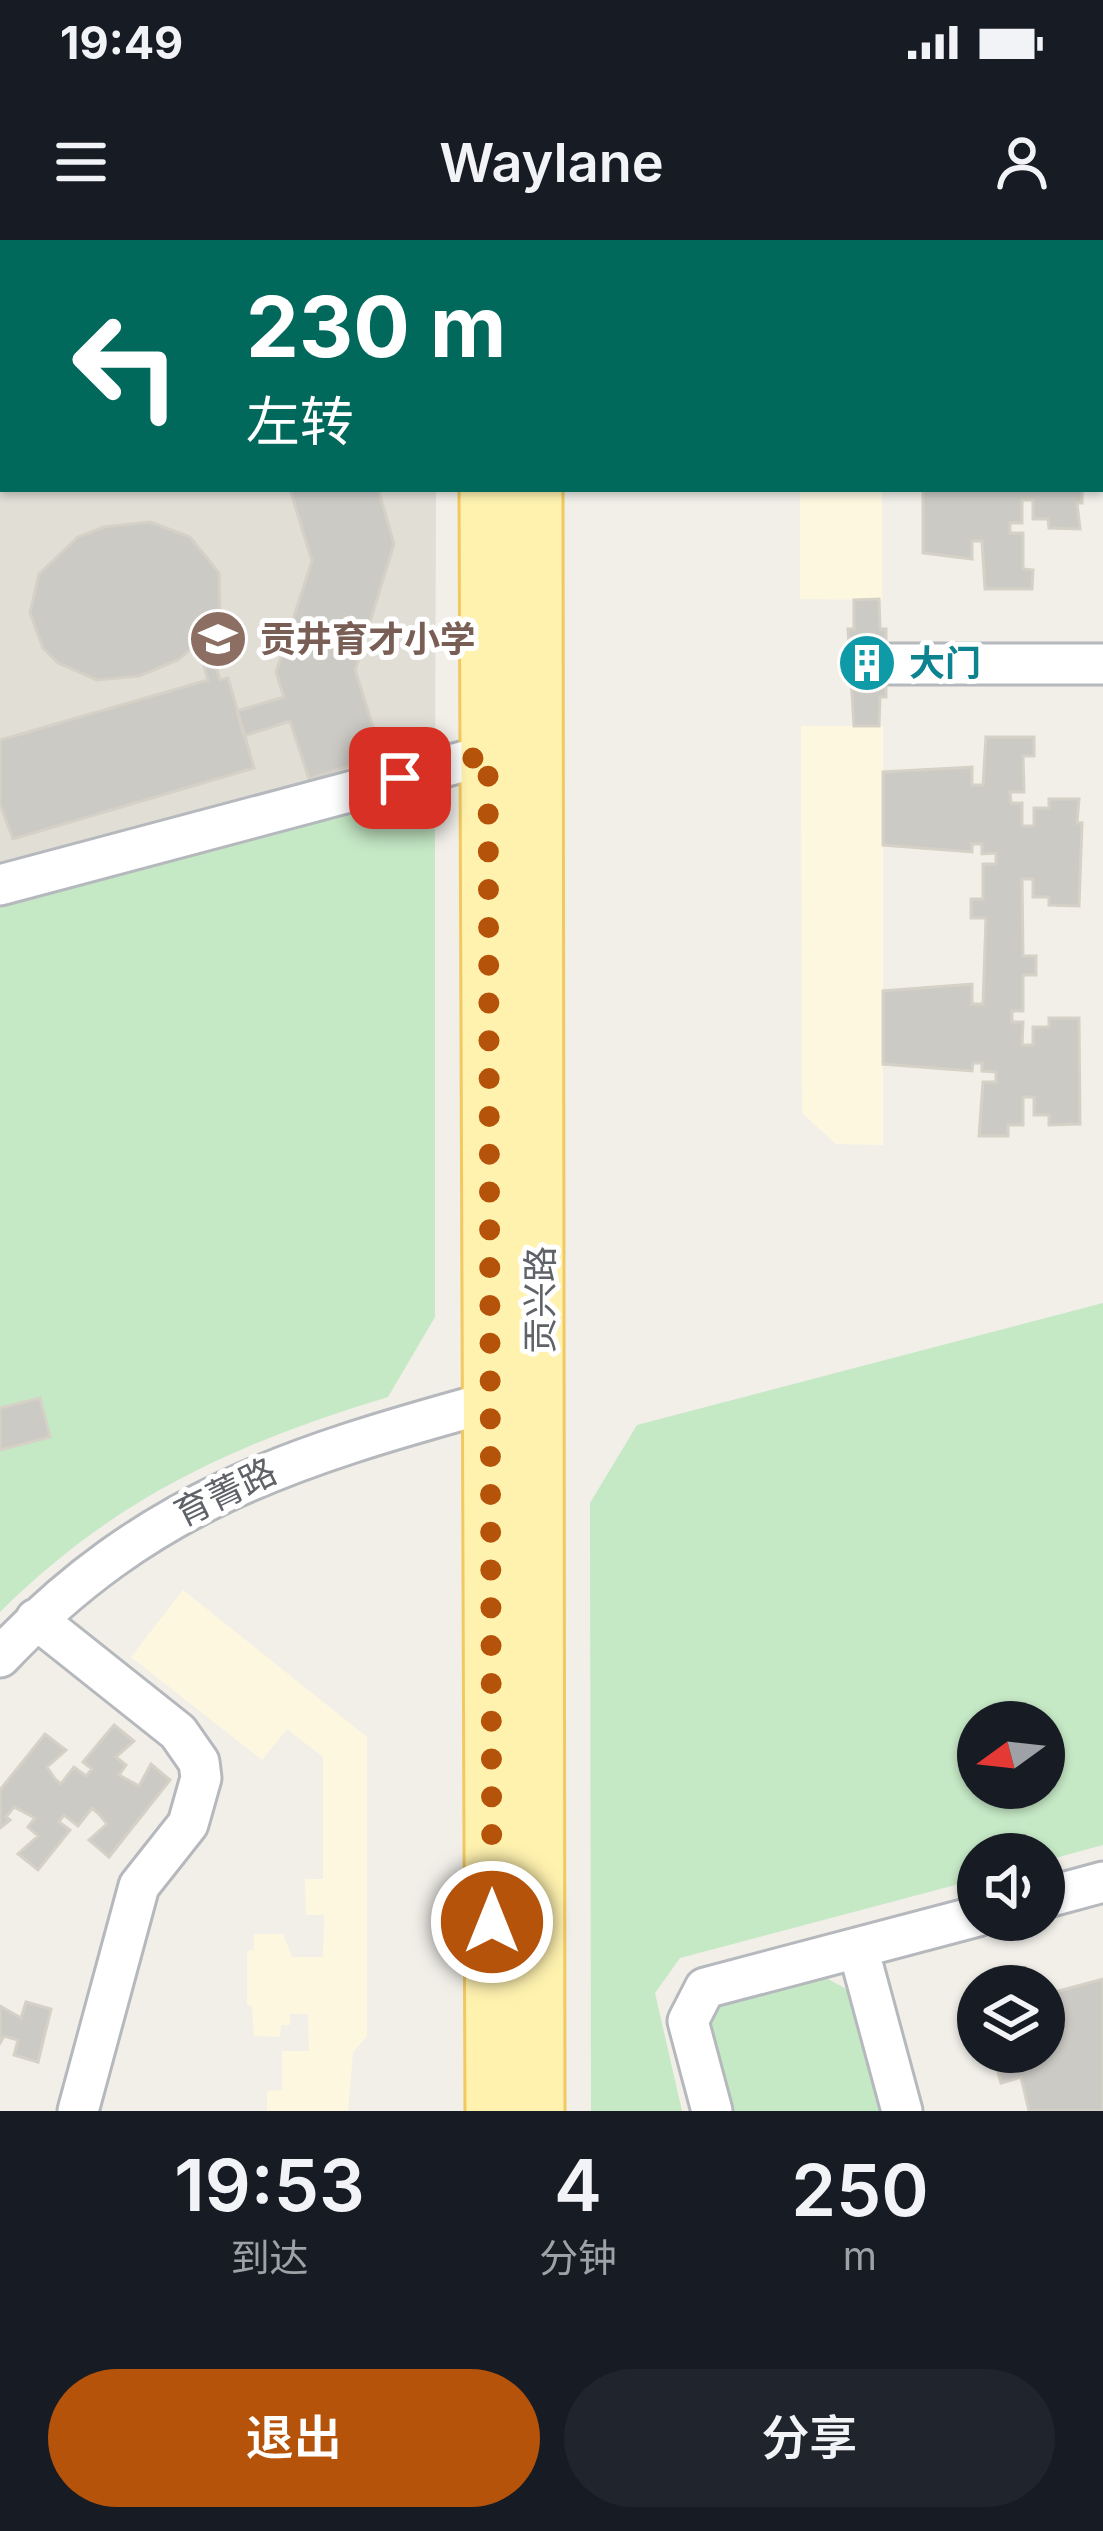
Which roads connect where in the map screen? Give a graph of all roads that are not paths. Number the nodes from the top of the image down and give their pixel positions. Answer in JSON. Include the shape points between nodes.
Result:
{"nodes":[{"id":1,"x":486,"y":492,"type":"edge"},
{"id":2,"x":536,"y":492,"type":"edge"},
{"id":3,"x":890,"y":664,"type":"dead end"},
{"id":4,"x":1103,"y":664,"type":"edge"},
{"id":5,"x":488,"y":754,"type":"junction"},
{"id":6,"x":0,"y":884,"type":"edge"},
{"id":7,"x":490,"y":1402,"type":"junction"},
{"id":8,"x":37,"y":1619,"type":"junction"},
{"id":9,"x":0,"y":1657,"type":"edge"},
{"id":10,"x":1103,"y":1882,"type":"edge"},
{"id":11,"x":1065,"y":1892,"type":"edge"},
{"id":12,"x":957,"y":1922,"type":"edge"},
{"id":13,"x":857,"y":1948,"type":"junction"},
{"id":14,"x":78,"y":2111,"type":"edge"},
{"id":15,"x":492,"y":2111,"type":"edge"},
{"id":16,"x":538,"y":2111,"type":"edge"},
{"id":17,"x":712,"y":2111,"type":"edge"},
{"id":18,"x":902,"y":2111,"type":"edge"}],
"edges":[{"from":1,"to":5,"type":"main road","name":"贡兴路"},
{"from":2,"to":16,"type":"main road","name":"贡兴路"},
{"from":3,"to":4,"type":"street"},
{"from":5,"to":6,"type":"street"},
{"from":5,"to":7,"type":"main road","name":"贡兴路"},
{"from":7,"to":8,"type":"street","name":"育菁路","via":[[337,1444],[228,1486],[112,1556]]},
{"from":7,"to":15,"type":"main road","name":"贡兴路"},
{"from":8,"to":9,"type":"street","name":"育菁路"},
{"from":8,"to":14,"type":"street","via":[[178,1732],[201,1778],[188,1824],[140,1886]]},
{"from":10,"to":11,"type":"street"},
{"from":12,"to":13,"type":"street"},
{"from":13,"to":17,"type":"street","via":[[705,1988],[688,2021]]},
{"from":13,"to":18,"type":"street"}]}
